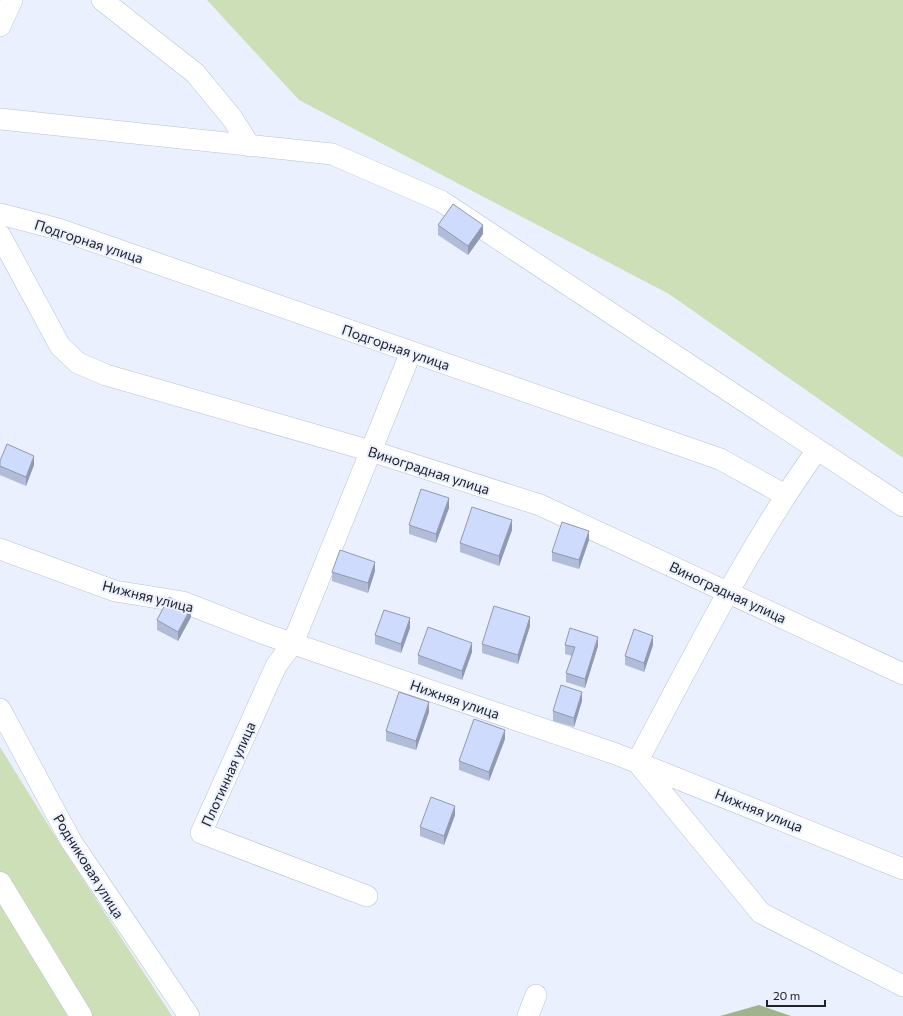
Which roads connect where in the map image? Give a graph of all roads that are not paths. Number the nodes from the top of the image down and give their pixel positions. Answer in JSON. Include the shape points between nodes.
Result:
{"nodes":[{"id":1,"x":12,"y":0,"type":"edge"},
{"id":2,"x":102,"y":0,"type":"edge"},
{"id":3,"x":0,"y":26,"type":"edge"},
{"id":4,"x":0,"y":119,"type":"edge"},
{"id":5,"x":250,"y":146,"type":"junction"},
{"id":6,"x":0,"y":214,"type":"edge"},
{"id":7,"x":0,"y":235,"type":"edge"},
{"id":8,"x":411,"y":352,"type":"junction"},
{"id":9,"x":817,"y":450,"type":"junction"},
{"id":10,"x":371,"y":451,"type":"junction"},
{"id":11,"x":785,"y":495,"type":"junction"},
{"id":12,"x":903,"y":506,"type":"edge"},
{"id":13,"x":0,"y":549,"type":"edge"},
{"id":14,"x":728,"y":592,"type":"junction"},
{"id":15,"x":293,"y":643,"type":"junction"},
{"id":16,"x":903,"y":674,"type":"edge"},
{"id":17,"x":0,"y":709,"type":"edge"},
{"id":18,"x":637,"y":762,"type":"junction"},
{"id":19,"x":903,"y":868,"type":"edge"},
{"id":20,"x":0,"y":882,"type":"edge"},
{"id":21,"x":367,"y":896,"type":"dead end"},
{"id":22,"x":903,"y":986,"type":"edge"},
{"id":23,"x":536,"y":995,"type":"dead end"},
{"id":24,"x":81,"y":1016,"type":"edge"},
{"id":25,"x":189,"y":1016,"type":"edge"},
{"id":26,"x":528,"y":1016,"type":"edge"}],
"edges":[{"from":1,"to":3,"type":"street"},
{"from":2,"to":5,"type":"street","via":[[195,72],[232,118]]},
{"from":4,"to":5,"type":"street"},
{"from":5,"to":9,"type":"street","via":[[332,154],[441,201]]},
{"from":6,"to":8,"type":"street","name":"Подгорная улица","via":[[58,230]]},
{"from":7,"to":10,"type":"street","name":"Виноградная улица","via":[[60,346],[78,363],[106,375]]},
{"from":8,"to":10,"type":"street"},
{"from":8,"to":11,"type":"street","name":"Подгорная улица","via":[[720,459]]},
{"from":9,"to":11,"type":"street"},
{"from":9,"to":12,"type":"street"},
{"from":10,"to":14,"type":"street","name":"Виноградная улица","via":[[540,505]]},
{"from":10,"to":15,"type":"street"},
{"from":11,"to":14,"type":"street"},
{"from":13,"to":15,"type":"street","name":"Нижняя улица","via":[[115,591],[183,602]]},
{"from":14,"to":16,"type":"street","name":"Виноградная улица"},
{"from":14,"to":18,"type":"street"},
{"from":15,"to":18,"type":"street","name":"Нижняя улица"},
{"from":15,"to":21,"type":"street","name":"Плотинная улица","via":[[276,666],[201,833]]},
{"from":17,"to":25,"type":"street","name":"Родниковая улица","via":[[71,841]]},
{"from":18,"to":19,"type":"street","name":"Нижняя улица"},
{"from":18,"to":22,"type":"street","via":[[761,913]]},
{"from":20,"to":24,"type":"main road"},
{"from":23,"to":26,"type":"street"}]}
